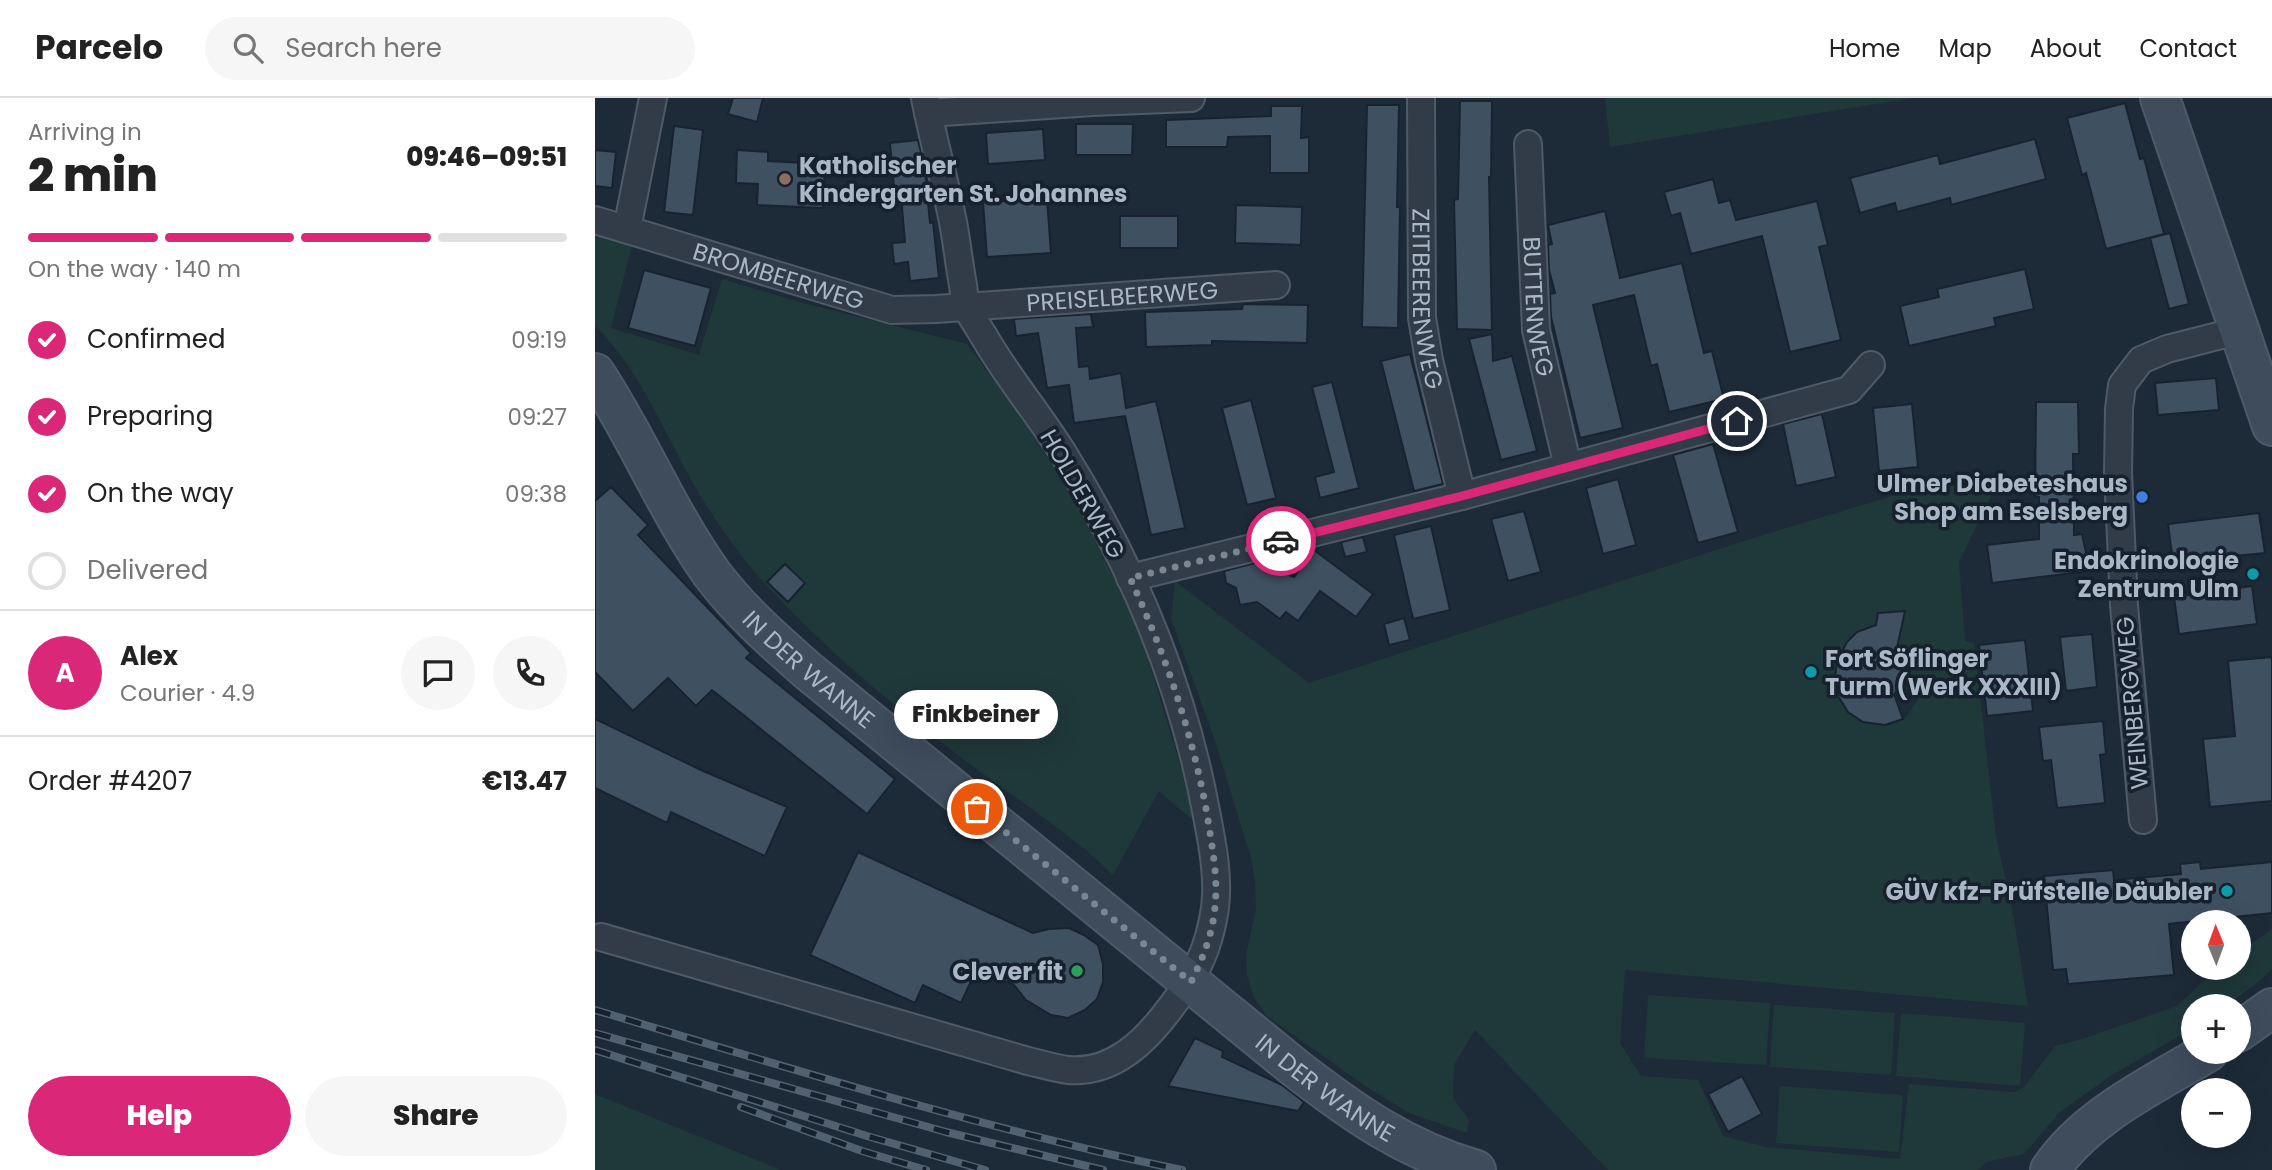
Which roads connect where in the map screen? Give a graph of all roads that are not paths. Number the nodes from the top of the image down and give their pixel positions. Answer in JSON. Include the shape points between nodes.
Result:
{"nodes":[{"id":1,"x":653,"y":98,"type":"edge"},
{"id":2,"x":1191,"y":98,"type":"edge"},
{"id":3,"x":1421,"y":98,"type":"edge"},
{"id":4,"x":2160,"y":98,"type":"edge"},
{"id":5,"x":927,"y":105,"type":"edge"},
{"id":6,"x":1528,"y":144,"type":"dead end"},
{"id":7,"x":595,"y":220,"type":"edge"},
{"id":8,"x":627,"y":229,"type":"junction"},
{"id":9,"x":1276,"y":285,"type":"dead end"},
{"id":10,"x":966,"y":306,"type":"junction"},
{"id":11,"x":2241,"y":330,"type":"junction"},
{"id":12,"x":1871,"y":365,"type":"dead end"},
{"id":13,"x":595,"y":373,"type":"edge"},
{"id":14,"x":2272,"y":426,"type":"edge"},
{"id":15,"x":1568,"y":467,"type":"junction"},
{"id":16,"x":1462,"y":496,"type":"junction"},
{"id":17,"x":1130,"y":578,"type":"junction"},
{"id":18,"x":2143,"y":820,"type":"dead end"},
{"id":19,"x":597,"y":934,"type":"edge"},
{"id":20,"x":1191,"y":982,"type":"junction"},
{"id":21,"x":2272,"y":1008,"type":"edge"},
{"id":22,"x":2251,"y":1023,"type":"edge"},
{"id":23,"x":2189,"y":1064,"type":"edge"},
{"id":24,"x":2110,"y":1113,"type":"junction"},
{"id":25,"x":1476,"y":1170,"type":"edge"},
{"id":26,"x":2050,"y":1170,"type":"edge"},
{"id":27,"x":2077,"y":1170,"type":"edge"}],
"edges":[{"from":1,"to":8,"type":"street"},
{"from":2,"to":5,"type":"street"},
{"from":3,"to":16,"type":"street","name":"ZEITBEERENWEG","via":[[1422,318]]},
{"from":4,"to":11,"type":"street"},
{"from":5,"to":10,"type":"street","name":"HOLDERWEG"},
{"from":6,"to":15,"type":"street","name":"BUTTENWEG","via":[[1536,330]]},
{"from":7,"to":8,"type":"street","name":"BROMBEERWEG"},
{"from":8,"to":10,"type":"street","name":"BROMBEERWEG","via":[[892,310]]},
{"from":9,"to":10,"type":"street","name":"PREISELBEERWEG"},
{"from":10,"to":17,"type":"street","name":"HOLDERWEG","via":[[996,358],[1062,452]]},
{"from":11,"to":14,"type":"street"},
{"from":11,"to":18,"type":"street","name":"WEINBERGWEG","via":[[2141,360],[2122,385],[2118,472],[2124,605]]},
{"from":12,"to":15,"type":"street","via":[[1849,390]]},
{"from":13,"to":20,"type":"street","name":"IN DER WANNE","via":[[712,573],[758,626]]},
{"from":15,"to":16,"type":"street"},
{"from":16,"to":17,"type":"street"},
{"from":17,"to":20,"type":"street","name":"HOLDERWEG","via":[[1154,629],[1179,704],[1201,783],[1214,858],[1210,934]]},
{"from":19,"to":20,"type":"street","via":[[1066,1070],[1104,1066],[1127,1054]]},
{"from":20,"to":25,"type":"street","name":"IN DER WANNE","via":[[1294,1067],[1378,1128],[1445,1161]]},
{"from":21,"to":22,"type":"street"},
{"from":23,"to":24,"type":"street"},
{"from":24,"to":26,"type":"street","via":[[2071,1143]]},
{"from":24,"to":27,"type":"street"}]}
